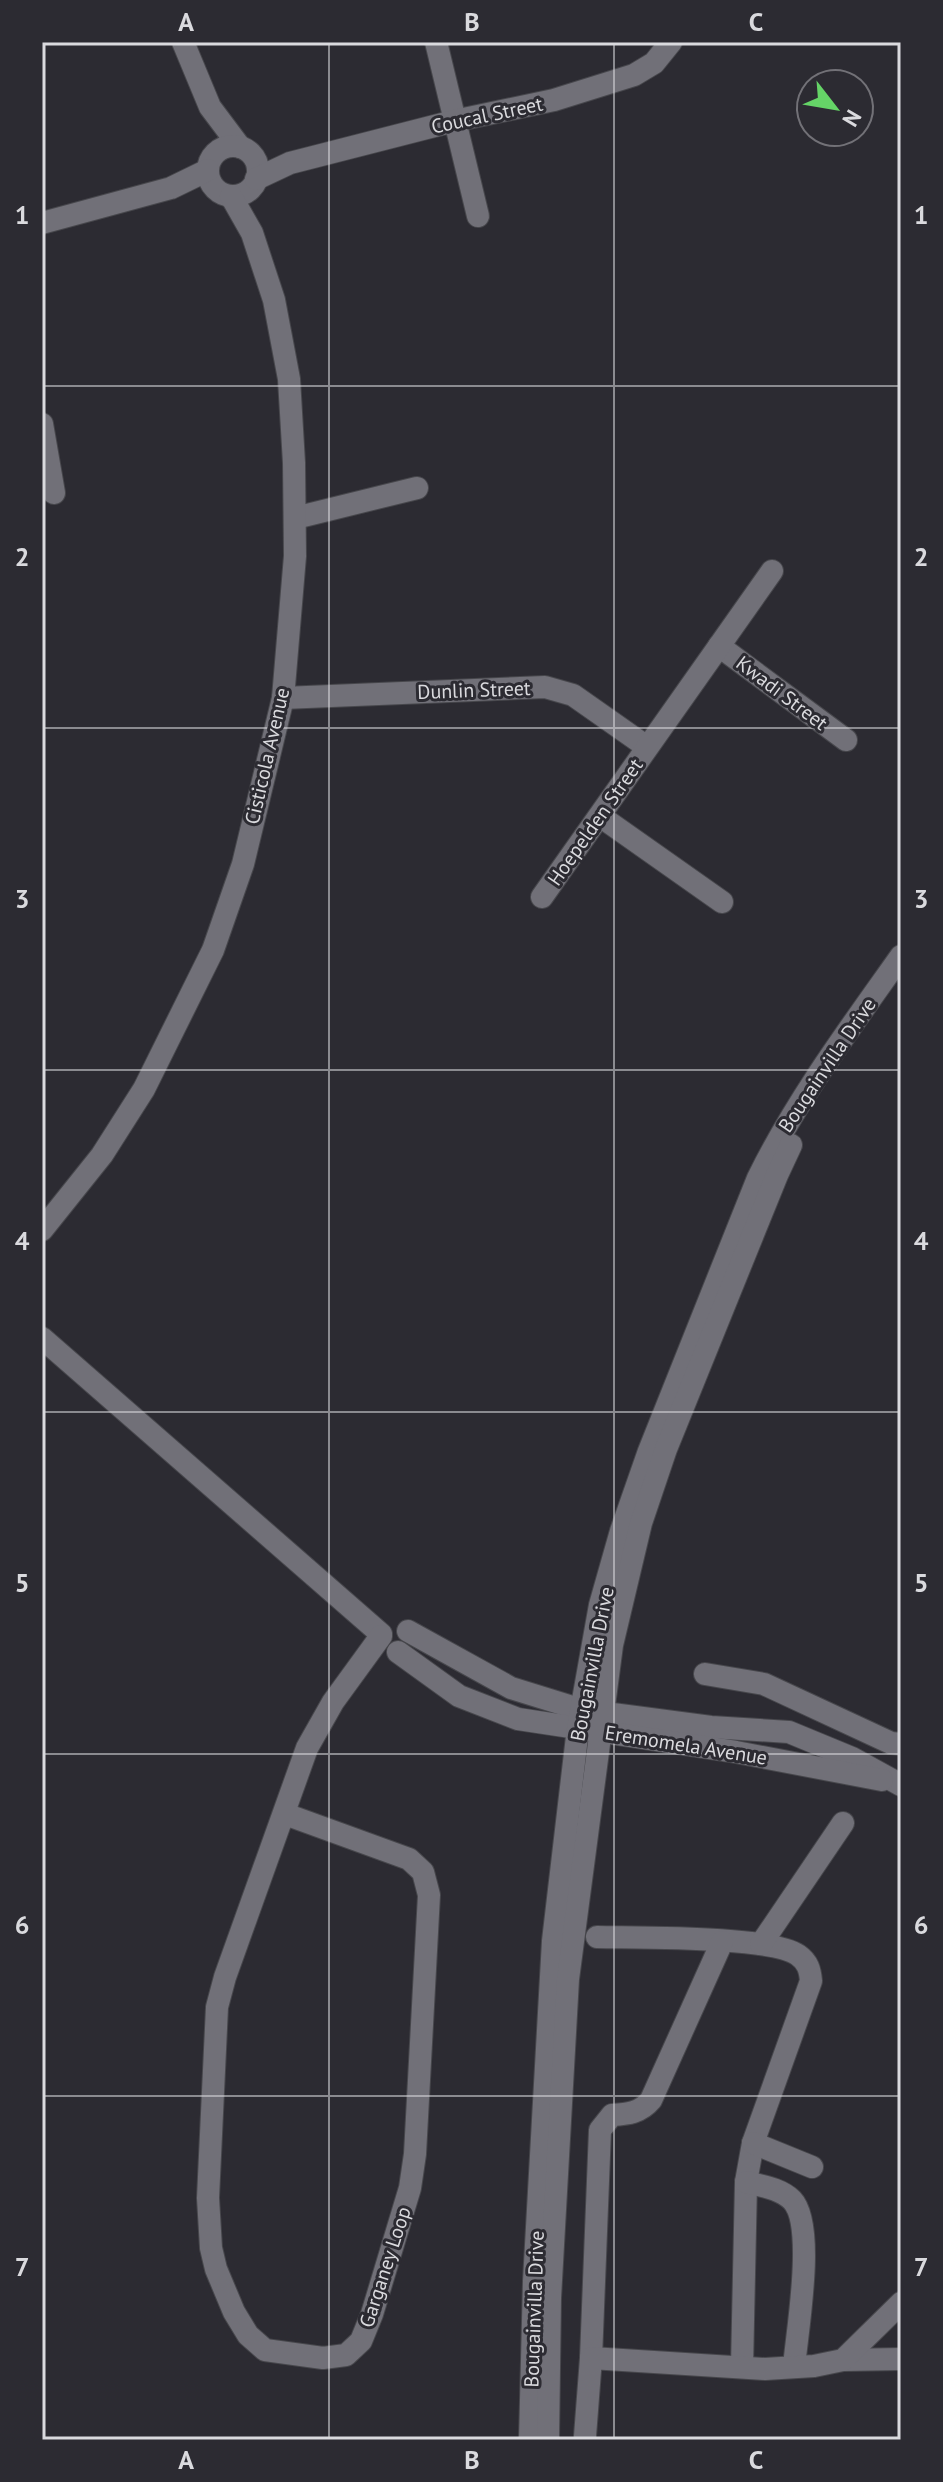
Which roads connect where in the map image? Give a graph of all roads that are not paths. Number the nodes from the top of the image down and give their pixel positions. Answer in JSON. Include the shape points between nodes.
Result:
{"nodes":[{"id":1,"x":183,"y":42,"type":"edge"},
{"id":2,"x":436,"y":42,"type":"edge"},
{"id":3,"x":671,"y":42,"type":"edge"},
{"id":4,"x":454,"y":121,"type":"junction"},
{"id":5,"x":234,"y":173,"type":"junction"},
{"id":6,"x":478,"y":216,"type":"dead end"},
{"id":7,"x":42,"y":223,"type":"edge"},
{"id":8,"x":42,"y":424,"type":"edge"},
{"id":9,"x":417,"y":488,"type":"dead end"},
{"id":10,"x":54,"y":493,"type":"dead end"},
{"id":11,"x":295,"y":518,"type":"junction"},
{"id":12,"x":772,"y":571,"type":"dead end"},
{"id":13,"x":719,"y":646,"type":"junction"},
{"id":14,"x":283,"y":698,"type":"junction"},
{"id":15,"x":846,"y":740,"type":"dead end"},
{"id":16,"x":647,"y":747,"type":"junction"},
{"id":17,"x":600,"y":816,"type":"junction"},
{"id":18,"x":542,"y":897,"type":"dead end"},
{"id":19,"x":722,"y":902,"type":"dead end"},
{"id":20,"x":901,"y":956,"type":"edge"},
{"id":21,"x":901,"y":982,"type":"edge"},
{"id":22,"x":752,"y":1215,"type":"junction"},
{"id":23,"x":42,"y":1230,"type":"edge"},
{"id":24,"x":43,"y":1340,"type":"edge"},
{"id":25,"x":393,"y":1638,"type":"junction"},
{"id":26,"x":705,"y":1674,"type":"dead end"},
{"id":27,"x":495,"y":1680,"type":"junction"},
{"id":28,"x":483,"y":1705,"type":"junction"},
{"id":29,"x":590,"y":1721,"type":"junction"},
{"id":30,"x":901,"y":1744,"type":"edge"},
{"id":31,"x":898,"y":1784,"type":"edge"},
{"id":32,"x":285,"y":1814,"type":"junction"},
{"id":33,"x":843,"y":1823,"type":"dead end"},
{"id":34,"x":597,"y":1937,"type":"dead end"},
{"id":35,"x":722,"y":1942,"type":"junction"},
{"id":36,"x":761,"y":1944,"type":"junction"},
{"id":37,"x":753,"y":2143,"type":"junction"},
{"id":38,"x":812,"y":2167,"type":"dead end"},
{"id":39,"x":746,"y":2182,"type":"junction"},
{"id":40,"x":901,"y":2303,"type":"edge"},
{"id":41,"x":591,"y":2358,"type":"junction"},
{"id":42,"x":901,"y":2359,"type":"edge"},
{"id":43,"x":843,"y":2360,"type":"junction"},
{"id":44,"x":742,"y":2367,"type":"junction"},
{"id":45,"x":794,"y":2367,"type":"junction"},
{"id":46,"x":585,"y":2436,"type":"dead end"},
{"id":47,"x":530,"y":2440,"type":"edge"},
{"id":48,"x":548,"y":2440,"type":"edge"}],
"edges":[{"from":1,"to":5,"type":"street","name":"Cisticola Avenue"},
{"from":2,"to":4,"type":"street"},
{"from":3,"to":4,"type":"street","name":"Coucal Street","via":[[654,63],[634,75],[554,100]]},
{"from":4,"to":5,"type":"street","name":"Coucal Street"},
{"from":4,"to":6,"type":"street"},
{"from":5,"to":7,"type":"street","name":"Coucal Street"},
{"from":5,"to":11,"type":"street","name":"Cisticola Avenue","via":[[274,300],[289,379]]},
{"from":8,"to":10,"type":"street"},
{"from":9,"to":11,"type":"street"},
{"from":11,"to":14,"type":"street","name":"Cisticola Avenue"},
{"from":12,"to":13,"type":"street","name":"Kwadi Street"},
{"from":13,"to":15,"type":"street","name":"Kwadi Street"},
{"from":13,"to":16,"type":"street","name":"Kwadi Street"},
{"from":14,"to":16,"type":"street","name":"Dunlin Street","via":[[545,687],[573,695]]},
{"from":14,"to":23,"type":"street","name":"Cisticola Avenue","via":[[243,864],[218,936],[144,1089],[102,1155]]},
{"from":16,"to":17,"type":"street","name":"Hoepelden Street"},
{"from":17,"to":18,"type":"street","name":"Hoepelden Street"},
{"from":17,"to":19,"type":"street"},
{"from":20,"to":22,"type":"street","name":"Bougainvilla Drive","via":[[791,1117],[758,1178]]},
{"from":21,"to":22,"type":"street","name":"Bougainvilla Drive","via":[[793,1140]]},
{"from":22,"to":29,"type":"street","name":"Bougainvilla Drive","via":[[621,1531],[600,1605]]},
{"from":24,"to":25,"type":"street","name":"Eremomela Avenue"},
{"from":25,"to":27,"type":"street","name":"Eremomela Avenue"},
{"from":25,"to":28,"type":"street","name":"Eremomela Avenue","via":[[459,1696]]},
{"from":25,"to":32,"type":"street","name":"Garganey Loop","via":[[358,1671],[317,1728]]},
{"from":26,"to":30,"type":"street","via":[[764,1684]]},
{"from":27,"to":28,"type":"street"},
{"from":27,"to":29,"type":"street","name":"Eremomela Avenue"},
{"from":28,"to":29,"type":"street","name":"Eremomela Avenue","via":[[518,1719]]},
{"from":29,"to":31,"type":"street","name":"Eremomela Avenue","via":[[789,1732]]},
{"from":29,"to":47,"type":"street","name":"Bougainvilla Drive","via":[[553,1941]]},
{"from":29,"to":48,"type":"street","name":"Bougainvilla Drive","via":[[568,1979],[550,2298]]},
{"from":32,"to":32,"type":"street","name":"Garganey Loop","via":[[217,2007],[209,2230],[216,2269],[248,2335],[265,2350],[323,2358],[346,2355],[361,2341],[410,2188],[429,1895],[423,1872],[409,1859]]},
{"from":33,"to":36,"type":"street"},
{"from":34,"to":35,"type":"street"},
{"from":35,"to":36,"type":"street"},
{"from":35,"to":41,"type":"street","via":[[651,2100],[643,2109],[612,2115],[600,2130]]},
{"from":36,"to":37,"type":"street","via":[[801,1957],[811,1981]]},
{"from":37,"to":38,"type":"street"},
{"from":37,"to":39,"type":"street"},
{"from":39,"to":44,"type":"street"},
{"from":39,"to":45,"type":"street","via":[[780,2191],[803,2220]]},
{"from":40,"to":43,"type":"street"},
{"from":41,"to":44,"type":"street"},
{"from":41,"to":46,"type":"street"},
{"from":42,"to":43,"type":"street"},
{"from":43,"to":45,"type":"street"},
{"from":44,"to":45,"type":"street"}]}
